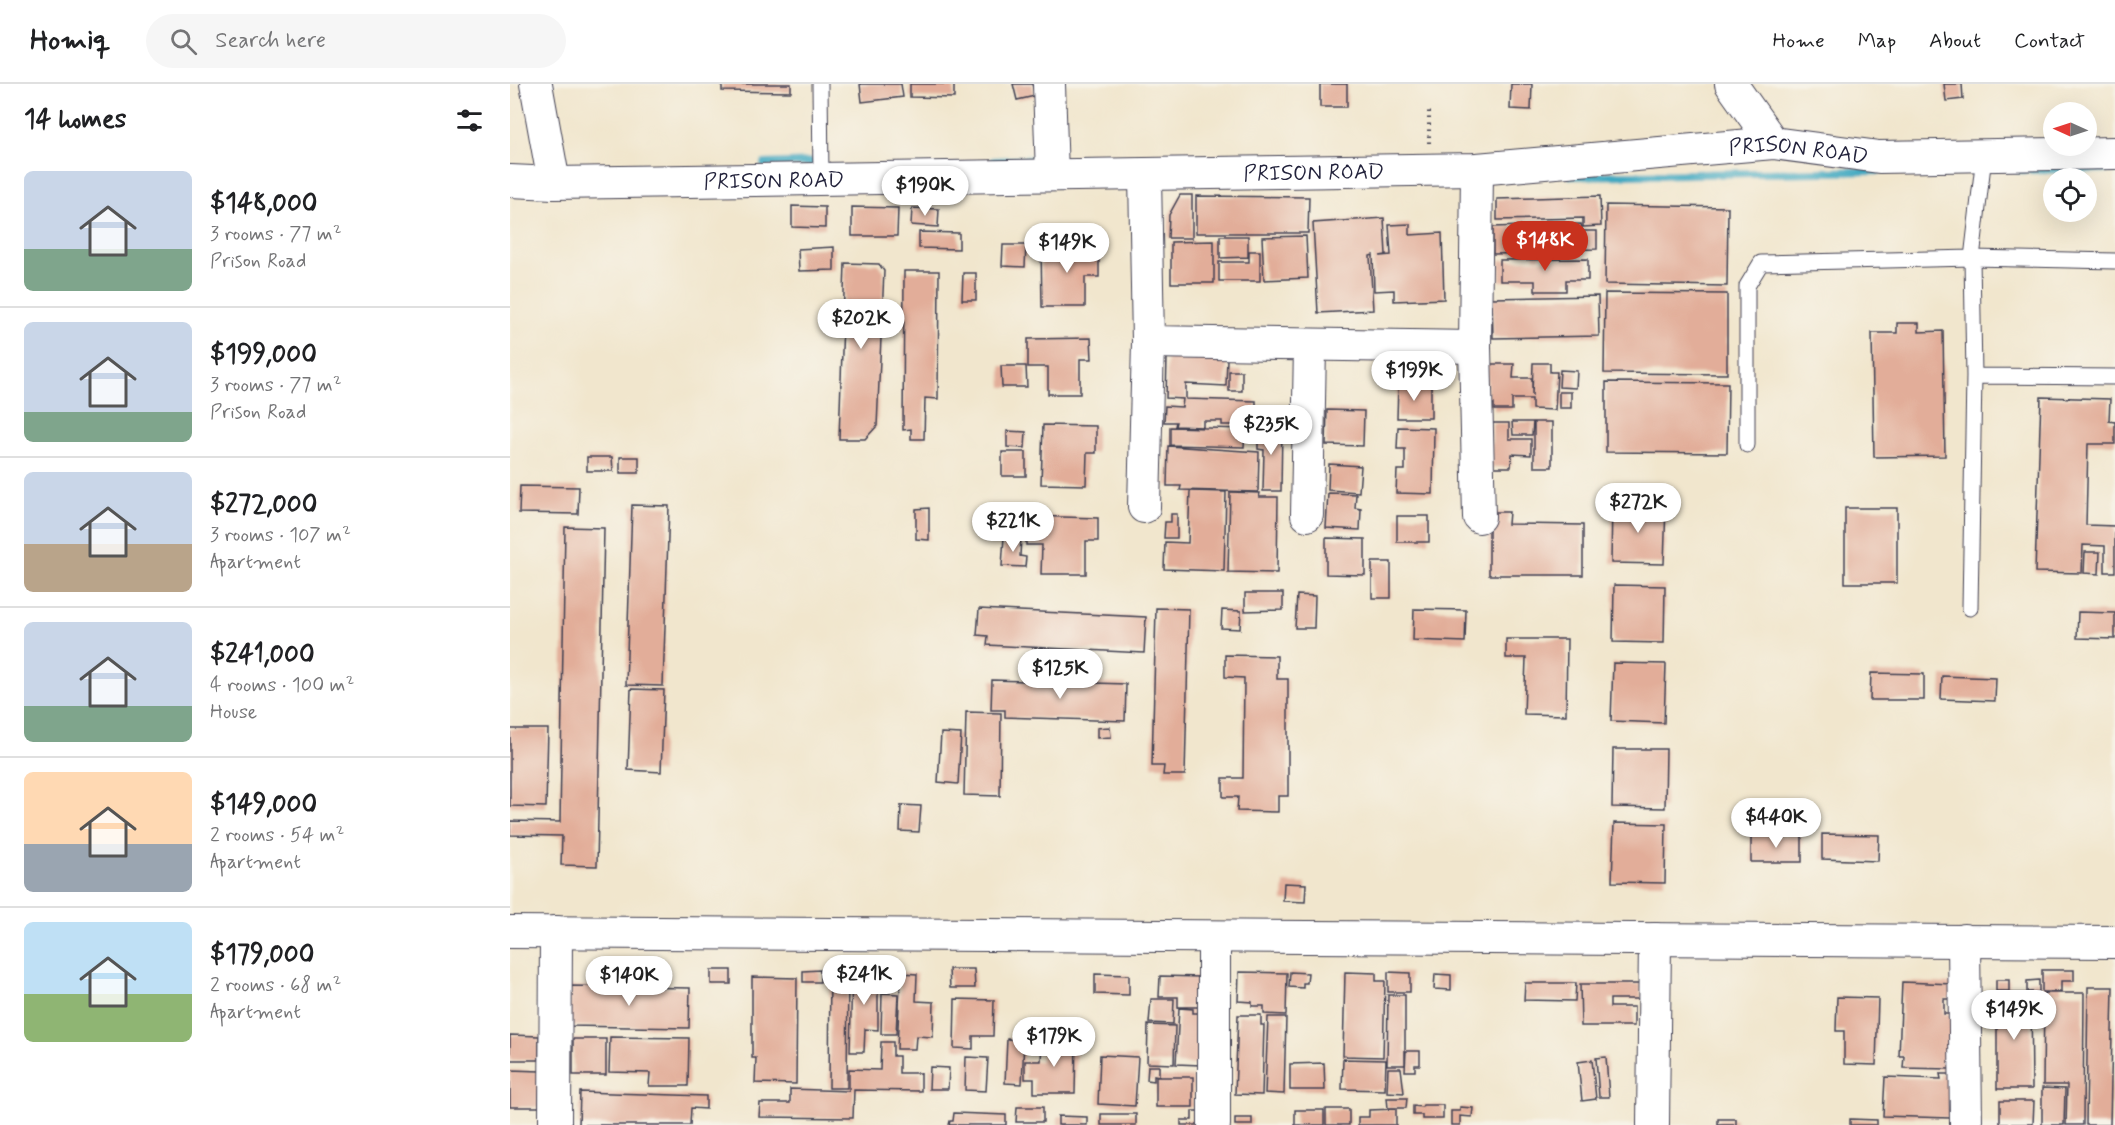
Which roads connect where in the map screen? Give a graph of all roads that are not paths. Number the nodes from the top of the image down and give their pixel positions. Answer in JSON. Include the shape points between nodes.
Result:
{"nodes":[{"id":1,"x":536,"y":84,"type":"edge"},
{"id":2,"x":820,"y":84,"type":"edge"},
{"id":3,"x":1049,"y":84,"type":"edge"},
{"id":4,"x":1731,"y":84,"type":"edge"},
{"id":5,"x":1773,"y":144,"type":"junction"},
{"id":6,"x":2115,"y":153,"type":"edge"},
{"id":7,"x":1984,"y":156,"type":"junction"},
{"id":8,"x":1477,"y":169,"type":"junction"},
{"id":9,"x":1144,"y":174,"type":"junction"},
{"id":10,"x":1052,"y":175,"type":"junction"},
{"id":11,"x":821,"y":177,"type":"junction"},
{"id":12,"x":510,"y":181,"type":"edge"},
{"id":13,"x":554,"y":183,"type":"junction"},
{"id":14,"x":1972,"y":258,"type":"junction"},
{"id":15,"x":2115,"y":261,"type":"edge"},
{"id":16,"x":1148,"y":342,"type":"junction"},
{"id":17,"x":1310,"y":345,"type":"junction"},
{"id":18,"x":1475,"y":347,"type":"junction"},
{"id":19,"x":1974,"y":376,"type":"junction"},
{"id":20,"x":2115,"y":377,"type":"edge"},
{"id":21,"x":1747,"y":445,"type":"dead end"},
{"id":22,"x":1144,"y":507,"type":"dead end"},
{"id":23,"x":1306,"y":515,"type":"dead end"},
{"id":24,"x":1479,"y":517,"type":"dead end"},
{"id":25,"x":1970,"y":608,"type":"dead end"},
{"id":26,"x":510,"y":932,"type":"edge"},
{"id":27,"x":556,"y":932,"type":"junction"},
{"id":28,"x":1214,"y":937,"type":"junction"},
{"id":29,"x":1655,"y":939,"type":"junction"},
{"id":30,"x":1964,"y":940,"type":"junction"},
{"id":31,"x":2115,"y":942,"type":"edge"},
{"id":32,"x":555,"y":1125,"type":"edge"},
{"id":33,"x":1214,"y":1125,"type":"edge"},
{"id":34,"x":1653,"y":1125,"type":"edge"},
{"id":35,"x":1966,"y":1125,"type":"edge"}],
"edges":[{"from":1,"to":13,"type":"street"},
{"from":2,"to":11,"type":"lane"},
{"from":3,"to":10,"type":"street"},
{"from":4,"to":5,"type":"street"},
{"from":5,"to":7,"type":"street","name":"PRISON ROAD","via":[[1879,157]]},
{"from":5,"to":8,"type":"street","name":"PRISON ROAD"},
{"from":6,"to":7,"type":"street","name":"PRISON ROAD"},
{"from":7,"to":14,"type":"lane"},
{"from":8,"to":9,"type":"street","name":"PRISON ROAD"},
{"from":8,"to":18,"type":"street"},
{"from":9,"to":10,"type":"street","name":"PRISON ROAD"},
{"from":9,"to":16,"type":"street"},
{"from":10,"to":11,"type":"street","name":"PRISON ROAD"},
{"from":11,"to":13,"type":"street","name":"PRISON ROAD"},
{"from":12,"to":13,"type":"street","name":"PRISON ROAD"},
{"from":14,"to":15,"type":"lane"},
{"from":14,"to":19,"type":"lane"},
{"from":14,"to":21,"type":"lane","via":[[1761,263],[1747,286]]},
{"from":16,"to":17,"type":"street"},
{"from":16,"to":22,"type":"street"},
{"from":17,"to":18,"type":"street"},
{"from":17,"to":23,"type":"street"},
{"from":18,"to":24,"type":"street"},
{"from":19,"to":20,"type":"lane"},
{"from":19,"to":25,"type":"lane"},
{"from":26,"to":27,"type":"street"},
{"from":27,"to":28,"type":"street"},
{"from":27,"to":32,"type":"street"},
{"from":28,"to":29,"type":"street"},
{"from":28,"to":33,"type":"street"},
{"from":29,"to":30,"type":"street"},
{"from":29,"to":34,"type":"street"},
{"from":30,"to":31,"type":"street"},
{"from":30,"to":35,"type":"street"}]}
